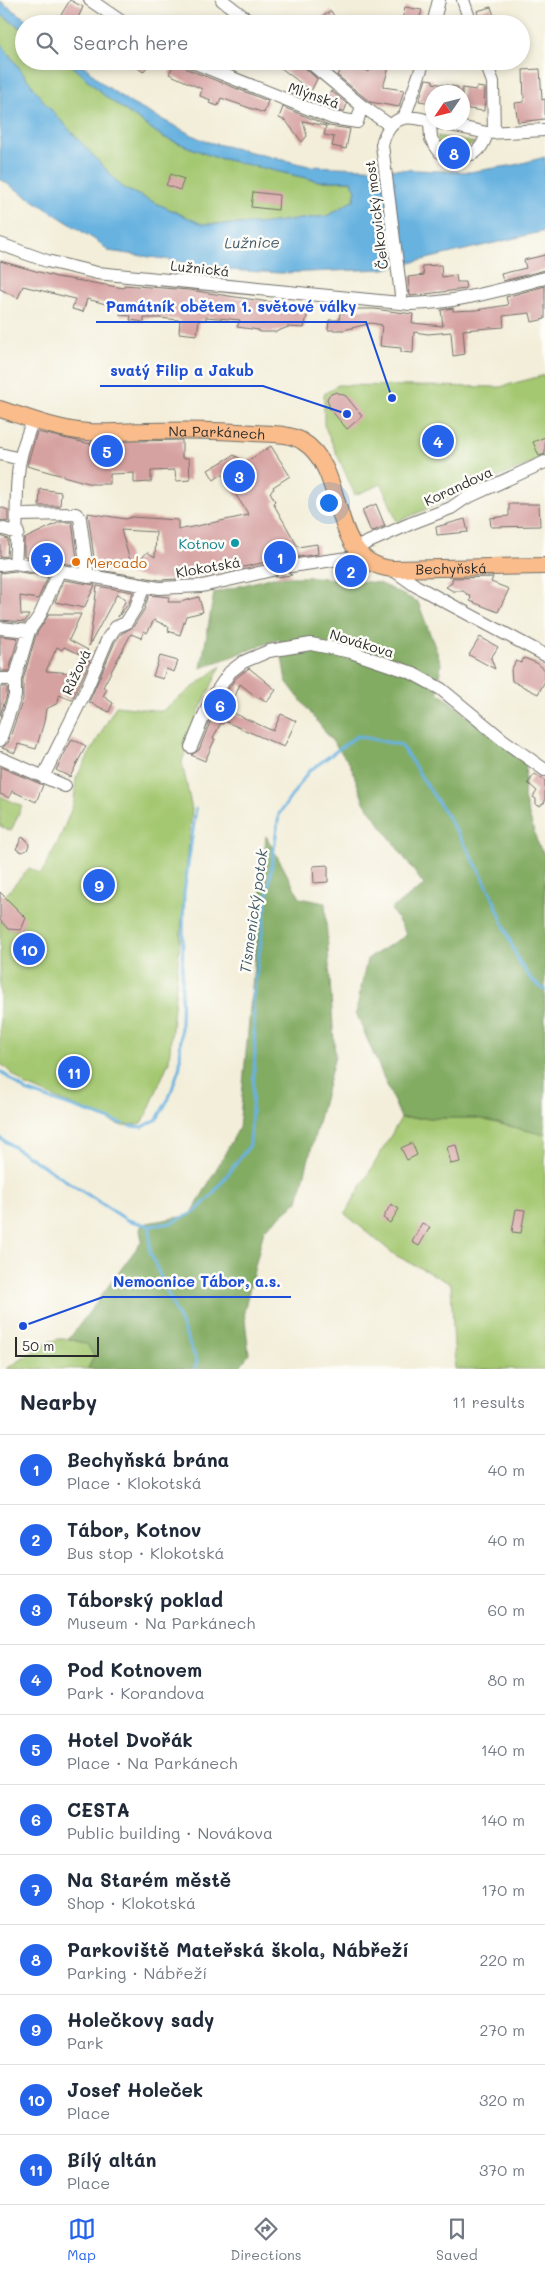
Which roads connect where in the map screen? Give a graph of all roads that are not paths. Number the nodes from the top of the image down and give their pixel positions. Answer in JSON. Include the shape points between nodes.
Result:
{"nodes":[{"id":1,"x":90,"y":0,"type":"edge"},
{"id":2,"x":222,"y":0,"type":"edge"},
{"id":3,"x":439,"y":0,"type":"edge"},
{"id":4,"x":462,"y":0,"type":"edge"},
{"id":5,"x":112,"y":15,"type":"edge"},
{"id":6,"x":241,"y":15,"type":"edge"},
{"id":7,"x":435,"y":15,"type":"edge"},
{"id":8,"x":467,"y":15,"type":"edge"},
{"id":9,"x":212,"y":70,"type":"edge"},
{"id":10,"x":319,"y":70,"type":"edge"},
{"id":11,"x":421,"y":70,"type":"edge"},
{"id":12,"x":488,"y":70,"type":"edge"},
{"id":13,"x":362,"y":106,"type":"junction"},
{"id":14,"x":404,"y":118,"type":"junction"},
{"id":15,"x":425,"y":121,"type":"edge"},
{"id":16,"x":391,"y":126,"type":"junction"},
{"id":17,"x":470,"y":129,"type":"edge"},
{"id":18,"x":432,"y":130,"type":"edge"},
{"id":19,"x":545,"y":130,"type":"edge"},
{"id":20,"x":490,"y":133,"type":"junction"},
{"id":21,"x":0,"y":244,"type":"edge"},
{"id":22,"x":545,"y":278,"type":"edge"},
{"id":23,"x":402,"y":303,"type":"junction"},
{"id":24,"x":0,"y":409,"type":"edge"},
{"id":25,"x":33,"y":419,"type":"junction"},
{"id":26,"x":0,"y":454,"type":"edge"},
{"id":27,"x":20,"y":459,"type":"junction"},
{"id":28,"x":545,"y":462,"type":"edge"},
{"id":29,"x":18,"y":515,"type":"junction"},
{"id":30,"x":0,"y":528,"type":"edge"},
{"id":31,"x":18,"y":533,"type":"junction"},
{"id":32,"x":358,"y":552,"type":"junction"},
{"id":33,"x":15,"y":563,"type":"junction"},
{"id":34,"x":0,"y":565,"type":"edge"},
{"id":35,"x":290,"y":566,"type":"tunnel mouth"},
{"id":36,"x":545,"y":566,"type":"edge"},
{"id":37,"x":392,"y":569,"type":"junction"},
{"id":38,"x":272,"y":570,"type":"tunnel mouth"},
{"id":39,"x":59,"y":572,"type":"junction"},
{"id":40,"x":88,"y":578,"type":"junction"},
{"id":41,"x":144,"y":586,"type":"junction"},
{"id":42,"x":0,"y":628,"type":"edge"},
{"id":43,"x":29,"y":632,"type":"junction"},
{"id":44,"x":545,"y":655,"type":"edge"},
{"id":45,"x":0,"y":679,"type":"edge"},
{"id":46,"x":15,"y":679,"type":"junction"},
{"id":47,"x":0,"y":740,"type":"edge"},
{"id":48,"x":191,"y":747,"type":"dead end"},
{"id":49,"x":0,"y":758,"type":"edge"},
{"id":50,"x":545,"y":770,"type":"edge"},
{"id":51,"x":43,"y":777,"type":"junction"},
{"id":52,"x":64,"y":786,"type":"dead end"}],
"edges":[{"from":1,"to":5,"type":"street"},
{"from":2,"to":6,"type":"street"},
{"from":3,"to":7,"type":"street"},
{"from":4,"to":8,"type":"street"},
{"from":9,"to":13,"type":"street","name":"Mlýnská","via":[[332,118],[357,122]]},
{"from":10,"to":13,"type":"street"},
{"from":11,"to":14,"type":"street"},
{"from":12,"to":20,"type":"street","via":[[493,82]]},
{"from":13,"to":16,"type":"street"},
{"from":14,"to":15,"type":"street"},
{"from":14,"to":16,"type":"street"},
{"from":16,"to":23,"type":"street","name":"Čelkovický most","via":[[383,137],[382,145]]},
{"from":17,"to":20,"type":"street"},
{"from":18,"to":20,"type":"street","via":[[431,139],[440,152],[464,156],[471,155]]},
{"from":19,"to":20,"type":"street"},
{"from":21,"to":23,"type":"street","name":"Lužnická","via":[[48,261],[97,273]]},
{"from":22,"to":23,"type":"street","via":[[463,299]]},
{"from":24,"to":25,"type":"main road","name":"Na Parkánech"},
{"from":25,"to":27,"type":"street"},
{"from":25,"to":32,"type":"main road","name":"Na Parkánech","via":[[87,432],[227,431],[286,435],[302,440],[317,453],[325,467],[345,528]]},
{"from":26,"to":27,"type":"street"},
{"from":27,"to":29,"type":"street"},
{"from":28,"to":32,"type":"street","name":"Korandova","via":[[451,508],[412,522]]},
{"from":29,"to":31,"type":"street"},
{"from":29,"to":40,"type":"street","via":[[76,514],[80,518]]},
{"from":30,"to":31,"type":"street"},
{"from":31,"to":33,"type":"street"},
{"from":32,"to":35,"type":"street"},
{"from":32,"to":37,"type":"main road","name":"Bechyňská","via":[[375,566]]},
{"from":33,"to":34,"type":"street","name":"Klokotská"},
{"from":33,"to":39,"type":"street","name":"Klokotská"},
{"from":36,"to":37,"type":"main road","name":"Bechyňská"},
{"from":37,"to":44,"type":"street","via":[[418,587]]},
{"from":38,"to":41,"type":"street","name":"Klokotská","via":[[202,586]]},
{"from":39,"to":40,"type":"street","name":"Klokotská"},
{"from":39,"to":43,"type":"street"},
{"from":40,"to":41,"type":"street","name":"Klokotská"},
{"from":41,"to":51,"type":"street","name":"Růžová","via":[[126,623],[116,627],[108,638]]},
{"from":42,"to":43,"type":"street"},
{"from":43,"to":46,"type":"street"},
{"from":45,"to":46,"type":"street"},
{"from":46,"to":47,"type":"street","via":[[15,696]]},
{"from":48,"to":50,"type":"street","name":"Novákova","via":[[210,701],[230,672],[243,662],[269,651],[311,644],[351,652],[410,672],[440,689]]},
{"from":49,"to":51,"type":"street"},
{"from":51,"to":52,"type":"street"}]}
